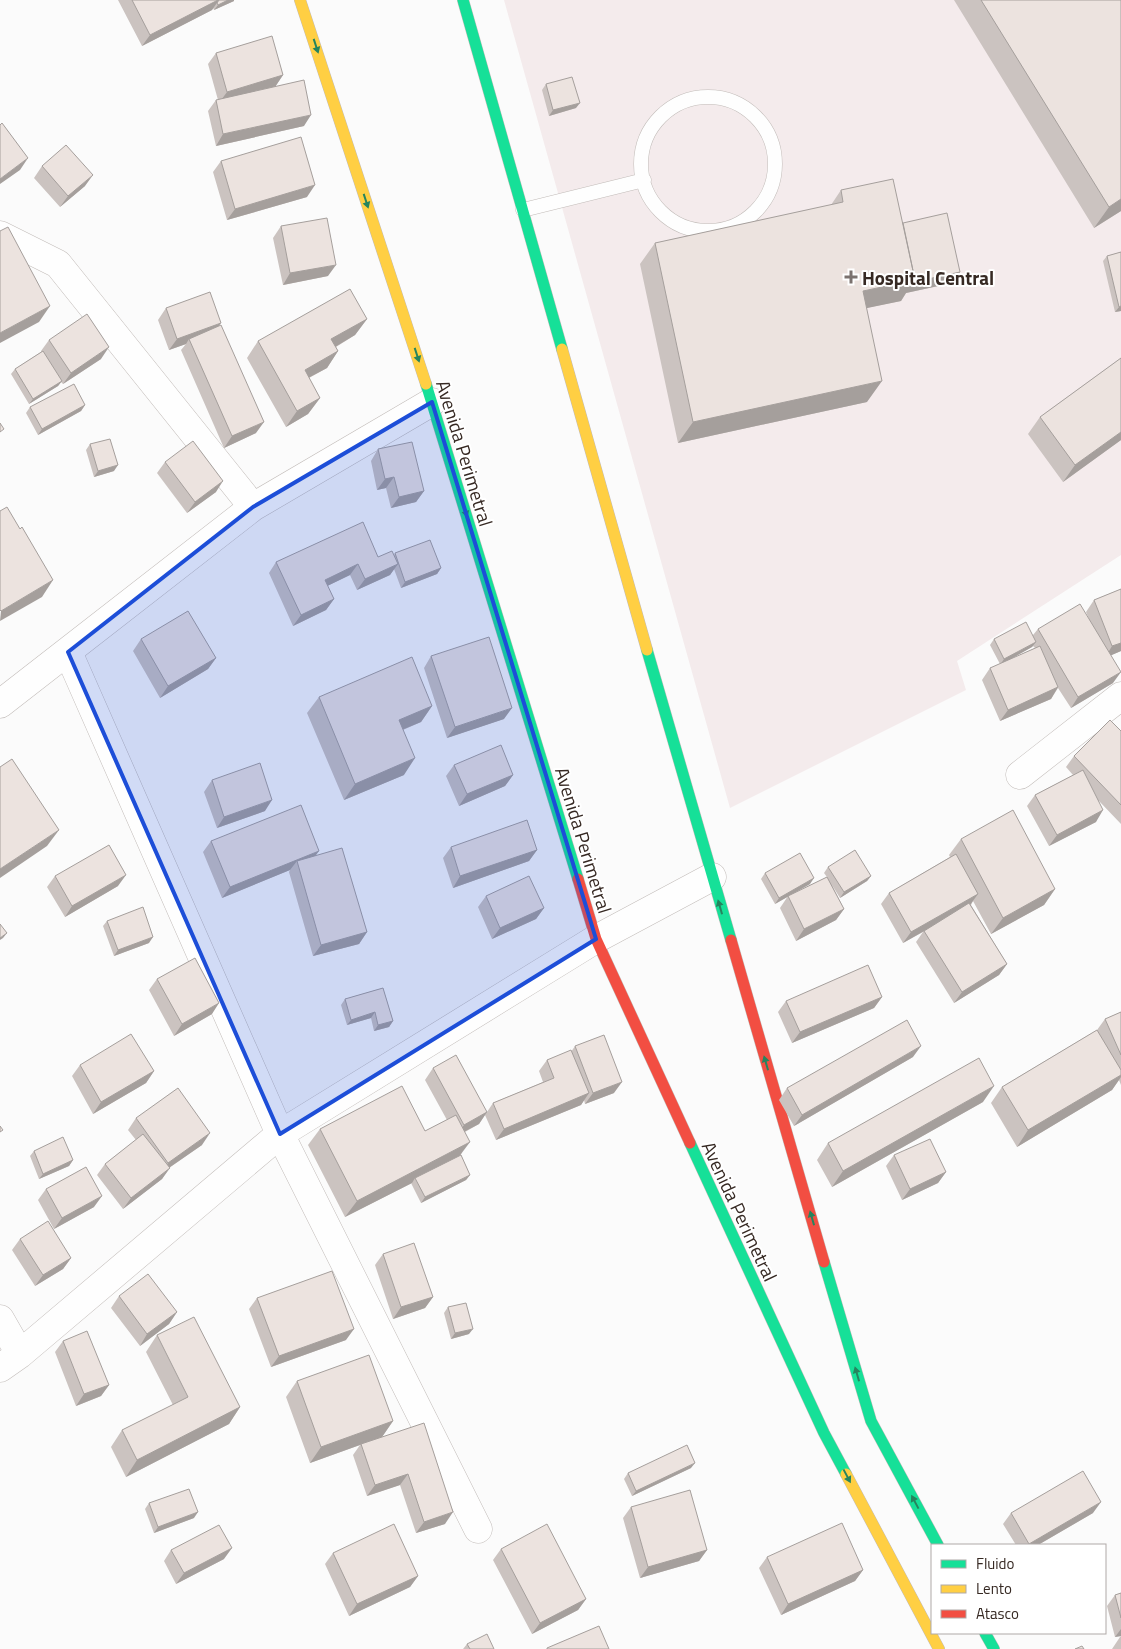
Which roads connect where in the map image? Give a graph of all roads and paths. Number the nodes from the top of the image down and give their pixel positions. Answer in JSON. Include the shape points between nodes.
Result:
{"nodes":[{"id":1,"x":300,"y":0,"type":"edge"},
{"id":2,"x":463,"y":0,"type":"edge"},
{"id":3,"x":644,"y":180,"type":"junction"},
{"id":4,"x":523,"y":210,"type":"junction"},
{"id":5,"x":0,"y":235,"type":"edge"},
{"id":6,"x":432,"y":402,"type":"junction"},
{"id":7,"x":253,"y":507,"type":"junction"},
{"id":8,"x":68,"y":652,"type":"junction"},
{"id":9,"x":1121,"y":696,"type":"edge"},
{"id":10,"x":0,"y":704,"type":"edge"},
{"id":11,"x":1020,"y":774,"type":"dead end"},
{"id":12,"x":712,"y":877,"type":"junction"},
{"id":13,"x":596,"y":939,"type":"junction"},
{"id":14,"x":280,"y":1134,"type":"junction"},
{"id":15,"x":0,"y":1319,"type":"edge"},
{"id":16,"x":10,"y":1361,"type":"edge"},
{"id":17,"x":478,"y":1529,"type":"dead end"},
{"id":18,"x":937,"y":1544,"type":"edge"},
{"id":19,"x":986,"y":1634,"type":"edge"},
{"id":20,"x":938,"y":1649,"type":"edge"},
{"id":21,"x":994,"y":1649,"type":"edge"}],
"edges":[{"from":1,"to":6,"type":"main road","name":"Avenida Perimetral","one_way":true},
{"from":2,"to":4,"type":"main road"},
{"from":3,"to":3,"type":"lane","via":[[656,206],[668,218],[686,228],[707,231],[727,228],[745,220],[760,206],[770,189],[775,169],[773,149],[766,131],[740,105],[723,98],[704,96],[686,100],[656,121],[646,138],[641,173]]},
{"from":3,"to":4,"type":"lane"},
{"from":4,"to":12,"type":"main road"},
{"from":5,"to":7,"type":"street","via":[[58,264]]},
{"from":6,"to":7,"type":"street"},
{"from":6,"to":13,"type":"main road","name":"Avenida Perimetral","one_way":true},
{"from":7,"to":8,"type":"street"},
{"from":8,"to":10,"type":"street"},
{"from":8,"to":14,"type":"street"},
{"from":9,"to":11,"type":"street"},
{"from":12,"to":13,"type":"street"},
{"from":18,"to":12,"type":"main road","one_way":true,"via":[[871,1421]]},
{"from":13,"to":14,"type":"street"},
{"from":13,"to":20,"type":"main road","name":"Avenida Perimetral","one_way":true,"via":[[824,1433]]},
{"from":14,"to":16,"type":"street"},
{"from":14,"to":17,"type":"street"},
{"from":15,"to":16,"type":"street"},
{"from":19,"to":21,"type":"main road"}]}
